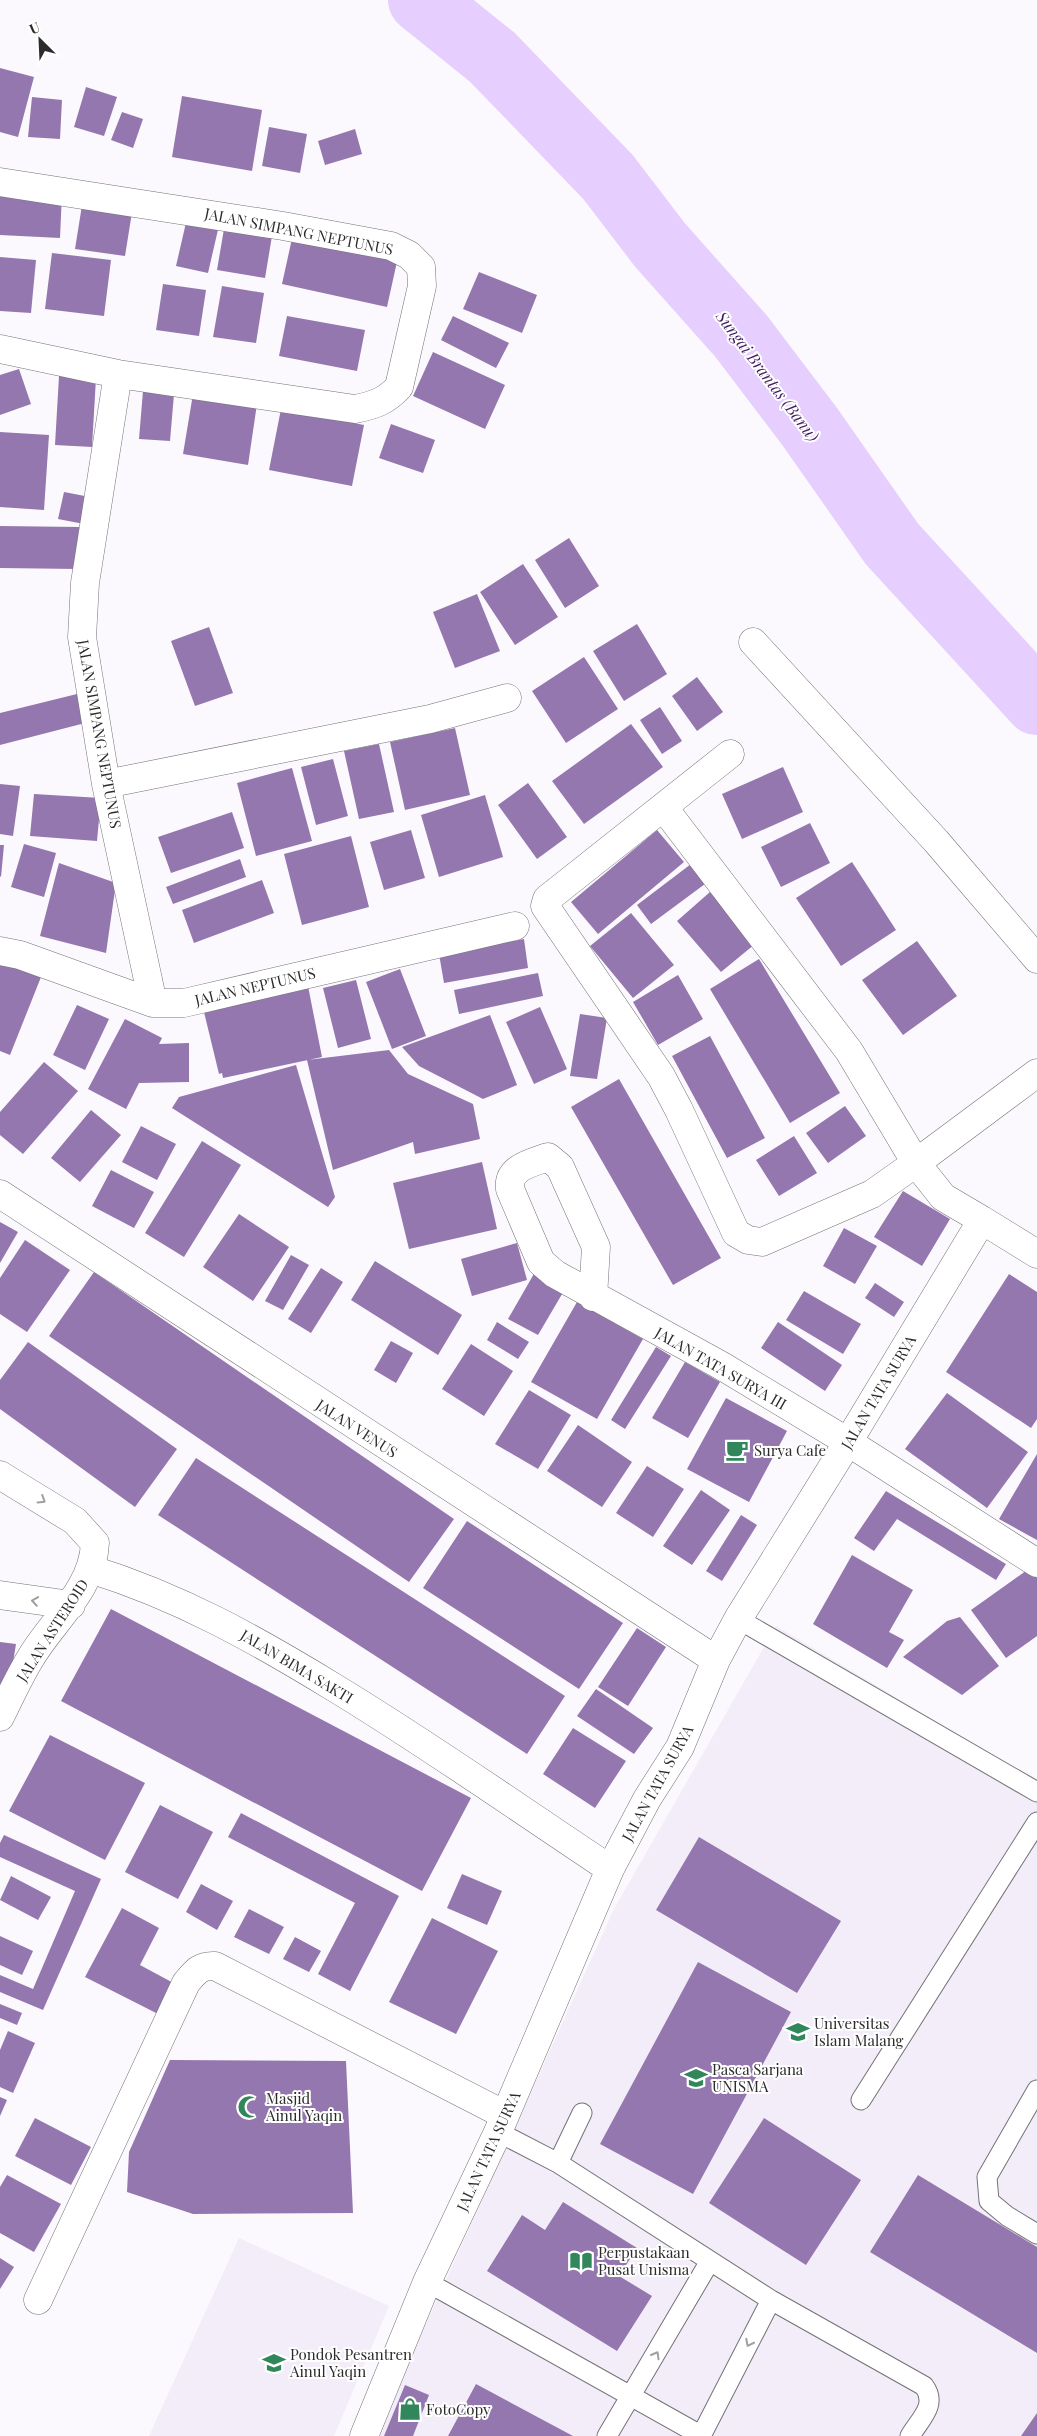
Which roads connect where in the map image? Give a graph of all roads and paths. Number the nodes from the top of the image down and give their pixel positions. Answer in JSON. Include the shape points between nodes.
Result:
{"nodes":[{"id":1,"x":0,"y":182,"type":"edge"},
{"id":2,"x":0,"y":349,"type":"edge"},
{"id":3,"x":118,"y":374,"type":"junction"},
{"id":4,"x":753,"y":642,"type":"dead end"},
{"id":5,"x":508,"y":698,"type":"dead end"},
{"id":6,"x":730,"y":754,"type":"dead end"},
{"id":7,"x":106,"y":784,"type":"junction"},
{"id":8,"x":664,"y":808,"type":"junction"},
{"id":9,"x":515,"y":926,"type":"dead end"},
{"id":10,"x":0,"y":951,"type":"edge"},
{"id":11,"x":1037,"y":959,"type":"edge"},
{"id":12,"x":153,"y":1003,"type":"junction"},
{"id":13,"x":1037,"y":1073,"type":"edge"},
{"id":14,"x":916,"y":1163,"type":"junction"},
{"id":15,"x":0,"y":1194,"type":"edge"},
{"id":16,"x":982,"y":1220,"type":"junction"},
{"id":17,"x":1037,"y":1254,"type":"edge"},
{"id":18,"x":593,"y":1297,"type":"junction"},
{"id":19,"x":848,"y":1442,"type":"junction"},
{"id":20,"x":0,"y":1475,"type":"edge"},
{"id":21,"x":1037,"y":1563,"type":"edge"},
{"id":22,"x":90,"y":1569,"type":"junction"},
{"id":23,"x":0,"y":1595,"type":"edge"},
{"id":24,"x":71,"y":1605,"type":"junction"},
{"id":25,"x":738,"y":1619,"type":"junction"},
{"id":26,"x":716,"y":1660,"type":"junction"},
{"id":27,"x":0,"y":1717,"type":"edge"},
{"id":28,"x":1037,"y":1792,"type":"edge"},
{"id":29,"x":1037,"y":1822,"type":"edge"},
{"id":30,"x":610,"y":1869,"type":"junction"},
{"id":31,"x":1037,"y":2090,"type":"edge"},
{"id":32,"x":861,"y":2100,"type":"dead end"},
{"id":33,"x":582,"y":2114,"type":"dead end"},
{"id":34,"x":502,"y":2123,"type":"junction"},
{"id":35,"x":558,"y":2163,"type":"junction"},
{"id":36,"x":1037,"y":2234,"type":"edge"},
{"id":37,"x":710,"y":2261,"type":"junction"},
{"id":38,"x":427,"y":2282,"type":"junction"},
{"id":39,"x":38,"y":2300,"type":"dead end"},
{"id":40,"x":771,"y":2300,"type":"junction"},
{"id":41,"x":631,"y":2397,"type":"junction"},
{"id":42,"x":364,"y":2436,"type":"edge"},
{"id":43,"x":607,"y":2436,"type":"edge"},
{"id":44,"x":701,"y":2436,"type":"edge"},
{"id":45,"x":910,"y":2436,"type":"edge"}],
"edges":[{"from":1,"to":3,"type":"street","name":"JALAN SIMPANG NEPTUNUS","via":[[391,246],[409,255],[421,267],[422,286],[399,387],[389,399],[375,405],[356,409]]},
{"from":2,"to":3,"type":"street","name":"JALAN SIMPANG NEPTUNUS"},
{"from":3,"to":7,"type":"street","name":"JALAN SIMPANG NEPTUNUS","via":[[85,583],[82,637]]},
{"from":4,"to":11,"type":"street","via":[[936,841]]},
{"from":5,"to":7,"type":"street","via":[[430,718]]},
{"from":6,"to":8,"type":"street"},
{"from":7,"to":12,"type":"street","name":"JALAN SIMPANG NEPTUNUS"},
{"from":8,"to":14,"type":"street","via":[[849,1051]]},
{"from":8,"to":14,"type":"street","via":[[547,899],[545,906],[660,1076],[736,1233],[748,1240],[762,1242],[872,1194]]},
{"from":9,"to":12,"type":"street","name":"JALAN NEPTUNUS","via":[[184,1003]]},
{"from":10,"to":12,"type":"street","name":"JALAN NEPTUNUS","via":[[20,955]]},
{"from":13,"to":14,"type":"street"},
{"from":14,"to":16,"type":"street","via":[[943,1197]]},
{"from":15,"to":26,"type":"street","name":"JALAN VENUS"},
{"from":16,"to":17,"type":"street"},
{"from":16,"to":19,"type":"street","name":"JALAN TATA SURYA"},
{"from":18,"to":18,"type":"street","name":"JALAN TATA SURYA III","via":[[596,1247],[560,1167],[548,1157],[511,1174],[508,1180],[510,1189],[541,1262]]},
{"from":18,"to":19,"type":"street","name":"JALAN TATA SURYA III","via":[[722,1366]]},
{"from":19,"to":21,"type":"street","name":"JALAN TATA SURYA III"},
{"from":19,"to":25,"type":"street","name":"JALAN TATA SURYA"},
{"from":20,"to":22,"type":"street","one_way":true,"via":[[85,1530],[95,1543]]},
{"from":22,"to":24,"type":"street","name":"JALAN ASTEROID"},
{"from":22,"to":30,"type":"street","name":"JALAN BIMA SAKTI","via":[[136,1583],[259,1641],[385,1718]]},
{"from":24,"to":23,"type":"street","one_way":true},
{"from":24,"to":27,"type":"street","name":"JALAN ASTEROID","via":[[31,1657]]},
{"from":25,"to":26,"type":"street","name":"JALAN TATA SURYA"},
{"from":25,"to":28,"type":"lane"},
{"from":26,"to":30,"type":"street","name":"JALAN TATA SURYA","via":[[680,1747]]},
{"from":29,"to":32,"type":"lane"},
{"from":30,"to":34,"type":"street","name":"JALAN TATA SURYA"},
{"from":31,"to":36,"type":"lane","via":[[987,2177],[989,2201]]},
{"from":33,"to":35,"type":"lane"},
{"from":34,"to":35,"type":"lane"},
{"from":34,"to":38,"type":"street","name":"JALAN TATA SURYA"},
{"from":34,"to":39,"type":"street","via":[[215,1966],[205,1965],[186,1983]]},
{"from":35,"to":37,"type":"lane"},
{"from":37,"to":40,"type":"lane"},
{"from":41,"to":37,"type":"lane","one_way":true},
{"from":38,"to":41,"type":"lane"},
{"from":38,"to":42,"type":"street","name":"JALAN TATA SURYA"},
{"from":40,"to":44,"type":"lane","one_way":true},
{"from":40,"to":45,"type":"lane","via":[[924,2386],[930,2395],[930,2403]]},
{"from":41,"to":43,"type":"lane"},
{"from":41,"to":44,"type":"lane"}]}
